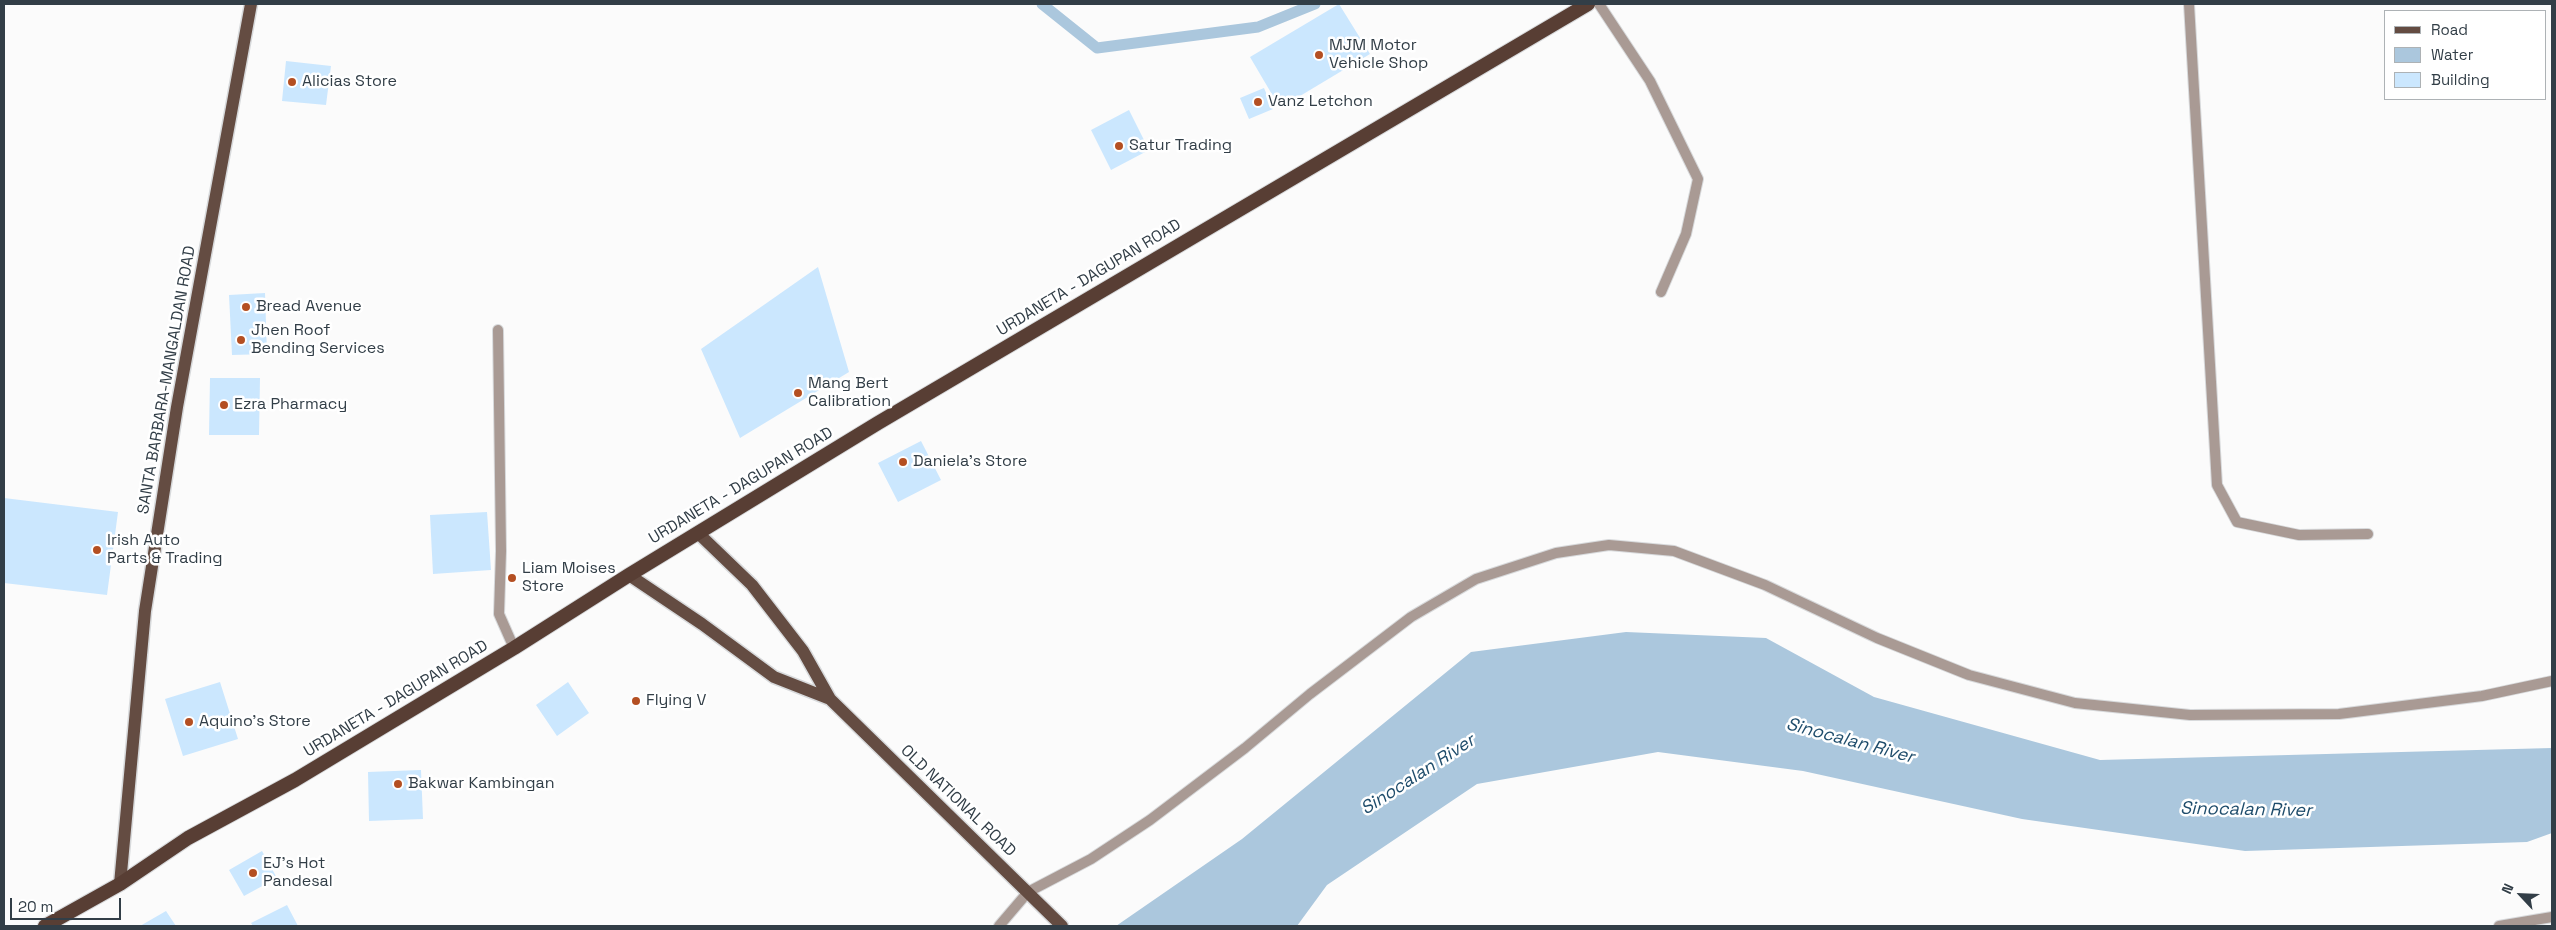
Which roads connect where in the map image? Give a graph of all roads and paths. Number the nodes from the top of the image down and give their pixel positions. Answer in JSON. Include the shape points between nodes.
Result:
{"nodes":[{"id":1,"x":251,"y":4,"type":"edge"},
{"id":2,"x":1588,"y":4,"type":"edge"},
{"id":3,"x":1599,"y":4,"type":"edge"},
{"id":4,"x":2189,"y":4,"type":"edge"},
{"id":5,"x":1661,"y":292,"type":"dead end"},
{"id":6,"x":498,"y":330,"type":"dead end"},
{"id":7,"x":698,"y":533,"type":"junction"},
{"id":8,"x":2368,"y":534,"type":"dead end"},
{"id":9,"x":629,"y":575,"type":"junction"},
{"id":10,"x":514,"y":648,"type":"junction"},
{"id":11,"x":2552,"y":681,"type":"edge"},
{"id":12,"x":830,"y":699,"type":"junction"},
{"id":13,"x":120,"y":884,"type":"junction"},
{"id":14,"x":1028,"y":892,"type":"junction"},
{"id":15,"x":2552,"y":917,"type":"edge"},
{"id":16,"x":45,"y":926,"type":"edge"},
{"id":17,"x":999,"y":926,"type":"edge"},
{"id":18,"x":1062,"y":926,"type":"edge"},
{"id":19,"x":2499,"y":926,"type":"edge"}],
"edges":[{"from":1,"to":13,"type":"main road","name":"SANTA BARBARA-MANGALDAN ROAD","via":[[178,407],[145,611]]},
{"from":2,"to":7,"type":"highway","name":"URDANETA - DAGUPAN ROAD"},
{"from":3,"to":5,"type":"street","via":[[1650,81],[1698,179],[1686,234]]},
{"from":4,"to":8,"type":"street","via":[[2217,484],[2237,522],[2299,535]]},
{"from":6,"to":10,"type":"street","via":[[501,551],[498,614]]},
{"from":7,"to":9,"type":"highway","name":"URDANETA - DAGUPAN ROAD"},
{"from":7,"to":12,"type":"main road","name":"OLD NATIONAL ROAD","via":[[752,585],[803,650]]},
{"from":9,"to":10,"type":"highway","name":"URDANETA - DAGUPAN ROAD"},
{"from":9,"to":12,"type":"main road","name":"OLD NATIONAL ROAD","via":[[774,677]]},
{"from":10,"to":13,"type":"highway","name":"URDANETA - DAGUPAN ROAD","via":[[295,780],[188,838]]},
{"from":11,"to":14,"type":"street","via":[[2482,696],[2340,714],[2190,715],[2075,703],[1969,675],[1877,638],[1765,585],[1674,551],[1609,545],[1556,553],[1476,579],[1411,617],[1150,820],[1091,859]]},
{"from":12,"to":14,"type":"main road","name":"OLD NATIONAL ROAD"},
{"from":13,"to":16,"type":"highway","name":"URDANETA - DAGUPAN ROAD"},
{"from":14,"to":17,"type":"street"},
{"from":14,"to":18,"type":"main road","name":"OLD NATIONAL ROAD"},
{"from":15,"to":19,"type":"street"}]}
